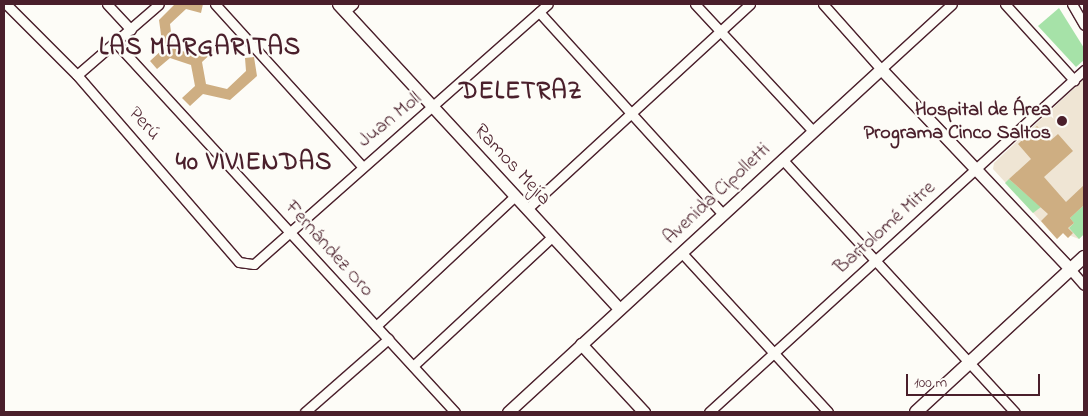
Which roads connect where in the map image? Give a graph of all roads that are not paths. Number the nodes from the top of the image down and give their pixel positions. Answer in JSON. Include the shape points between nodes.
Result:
{"nodes":[{"id":1,"x":6,"y":4,"type":"edge"},
{"id":2,"x":107,"y":4,"type":"edge"},
{"id":3,"x":159,"y":4,"type":"edge"},
{"id":4,"x":215,"y":4,"type":"edge"},
{"id":5,"x":548,"y":4,"type":"edge"},
{"id":6,"x":696,"y":4,"type":"edge"},
{"id":7,"x":750,"y":4,"type":"edge"},
{"id":8,"x":823,"y":4,"type":"edge"},
{"id":9,"x":952,"y":4,"type":"edge"},
{"id":10,"x":1005,"y":4,"type":"edge"},
{"id":11,"x":1072,"y":4,"type":"edge"},
{"id":12,"x":345,"y":6,"type":"edge"},
{"id":13,"x":539,"y":12,"type":"junction"},
{"id":14,"x":1084,"y":25,"type":"edge"},
{"id":15,"x":131,"y":30,"type":"junction"},
{"id":16,"x":720,"y":31,"type":"junction"},
{"id":17,"x":116,"y":43,"type":"junction"},
{"id":18,"x":881,"y":69,"type":"junction"},
{"id":19,"x":1084,"y":70,"type":"edge"},
{"id":20,"x":77,"y":75,"type":"junction"},
{"id":21,"x":1074,"y":80,"type":"junction"},
{"id":22,"x":432,"y":107,"type":"junction"},
{"id":23,"x":630,"y":114,"type":"junction"},
{"id":24,"x":813,"y":131,"type":"junction"},
{"id":25,"x":782,"y":159,"type":"junction"},
{"id":26,"x":362,"y":166,"type":"junction"},
{"id":27,"x":976,"y":169,"type":"junction"},
{"id":28,"x":515,"y":196,"type":"junction"},
{"id":29,"x":527,"y":209,"type":"junction"},
{"id":30,"x":723,"y":214,"type":"junction"},
{"id":31,"x":291,"y":233,"type":"junction"},
{"id":32,"x":553,"y":236,"type":"junction"},
{"id":33,"x":681,"y":252,"type":"junction"},
{"id":34,"x":1084,"y":257,"type":"edge"},
{"id":35,"x":876,"y":260,"type":"junction"},
{"id":36,"x":254,"y":264,"type":"joint"},
{"id":37,"x":1070,"y":270,"type":"junction"},
{"id":38,"x":1084,"y":284,"type":"edge"},
{"id":39,"x":619,"y":308,"type":"junction"},
{"id":40,"x":376,"y":326,"type":"junction"},
{"id":41,"x":388,"y":339,"type":"junction"},
{"id":42,"x":581,"y":344,"type":"junction"},
{"id":43,"x":774,"y":354,"type":"junction"},
{"id":44,"x":970,"y":363,"type":"junction"},
{"id":45,"x":413,"y":366,"type":"junction"},
{"id":46,"x":305,"y":412,"type":"edge"},
{"id":47,"x":455,"y":412,"type":"edge"},
{"id":48,"x":508,"y":412,"type":"edge"},
{"id":49,"x":644,"y":412,"type":"edge"},
{"id":50,"x":710,"y":412,"type":"edge"},
{"id":51,"x":828,"y":412,"type":"edge"},
{"id":52,"x":916,"y":412,"type":"edge"},
{"id":53,"x":1015,"y":412,"type":"edge"}],
"edges":[{"from":1,"to":20,"type":"street","name":"Perú"},
{"from":2,"to":15,"type":"street"},
{"from":3,"to":15,"type":"street"},
{"from":4,"to":26,"type":"street"},
{"from":5,"to":13,"type":"street","name":"Juan Moll"},
{"from":6,"to":16,"type":"street"},
{"from":7,"to":16,"type":"street"},
{"from":8,"to":18,"type":"street"},
{"from":9,"to":18,"type":"street","name":"Avenida Cipolletti"},
{"from":10,"to":21,"type":"street"},
{"from":11,"to":14,"type":"street"},
{"from":12,"to":22,"type":"street","name":"Ramos Mejía"},
{"from":13,"to":22,"type":"street","name":"Juan Moll"},
{"from":13,"to":23,"type":"street"},
{"from":15,"to":17,"type":"street"},
{"from":16,"to":23,"type":"street"},
{"from":16,"to":24,"type":"street"},
{"from":17,"to":20,"type":"street"},
{"from":17,"to":31,"type":"street","name":"Fernández Oro"},
{"from":18,"to":24,"type":"street","name":"Avenida Cipolletti"},
{"from":18,"to":27,"type":"street"},
{"from":19,"to":21,"type":"street","name":"Bartolomé Mitre"},
{"from":20,"to":36,"type":"street","name":"Perú","via":[[239,262]]},
{"from":21,"to":27,"type":"street","name":"Bartolomé Mitre"},
{"from":22,"to":26,"type":"street","name":"Juan Moll"},
{"from":22,"to":28,"type":"street","name":"Ramos Mejía"},
{"from":23,"to":29,"type":"street"},
{"from":23,"to":30,"type":"street"},
{"from":24,"to":25,"type":"street","name":"Avenida Cipolletti"},
{"from":25,"to":30,"type":"street","name":"Avenida Cipolletti"},
{"from":25,"to":35,"type":"street"},
{"from":26,"to":31,"type":"street","name":"Juan Moll"},
{"from":27,"to":35,"type":"street","name":"Bartolomé Mitre"},
{"from":27,"to":37,"type":"street"},
{"from":28,"to":29,"type":"street","name":"Ramos Mejía"},
{"from":28,"to":40,"type":"street"},
{"from":29,"to":32,"type":"street","name":"Ramos Mejía"},
{"from":30,"to":33,"type":"street","name":"Avenida Cipolletti"},
{"from":31,"to":36,"type":"street","name":"Juan Moll"},
{"from":31,"to":40,"type":"street","name":"Fernández Oro"},
{"from":32,"to":39,"type":"street","name":"Ramos Mejía"},
{"from":32,"to":45,"type":"street"},
{"from":33,"to":39,"type":"street","name":"Avenida Cipolletti"},
{"from":33,"to":43,"type":"street"},
{"from":34,"to":37,"type":"main road"},
{"from":35,"to":43,"type":"street","name":"Bartolomé Mitre"},
{"from":35,"to":44,"type":"street"},
{"from":37,"to":38,"type":"street"},
{"from":37,"to":44,"type":"main road"},
{"from":39,"to":42,"type":"street","name":"Avenida Cipolletti"},
{"from":40,"to":41,"type":"street","name":"Fernández Oro"},
{"from":41,"to":45,"type":"street","name":"Fernández Oro"},
{"from":41,"to":46,"type":"street"},
{"from":42,"to":48,"type":"street","name":"Avenida Cipolletti"},
{"from":42,"to":49,"type":"street"},
{"from":43,"to":50,"type":"street","name":"Bartolomé Mitre"},
{"from":43,"to":51,"type":"street"},
{"from":44,"to":52,"type":"main road"},
{"from":44,"to":53,"type":"street"},
{"from":45,"to":47,"type":"street","name":"Fernández Oro"}]}
